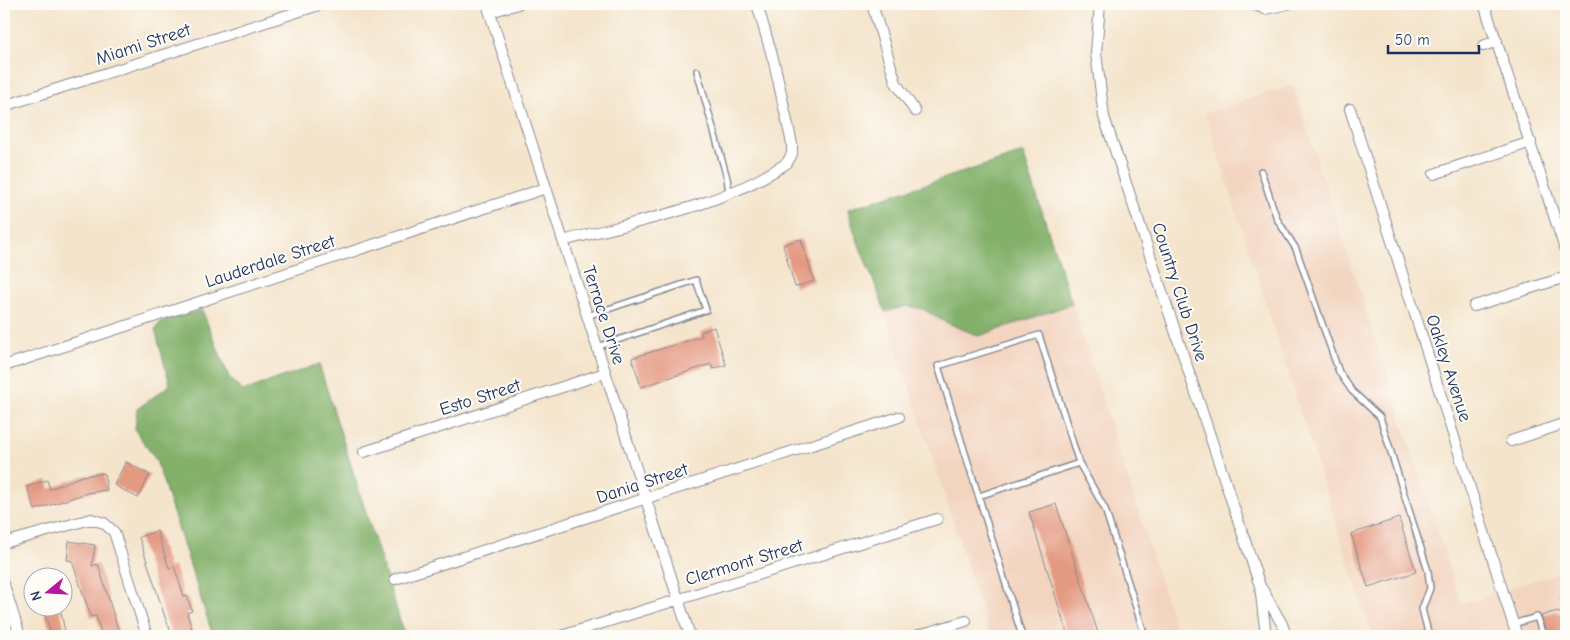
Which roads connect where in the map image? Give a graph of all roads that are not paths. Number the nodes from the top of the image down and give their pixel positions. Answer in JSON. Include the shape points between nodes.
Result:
{"nodes":[{"id":1,"x":322,"y":4,"type":"edge"},
{"id":2,"x":518,"y":4,"type":"edge"},
{"id":3,"x":757,"y":4,"type":"edge"},
{"id":4,"x":872,"y":4,"type":"edge"},
{"id":5,"x":1100,"y":4,"type":"edge"},
{"id":6,"x":1253,"y":4,"type":"edge"},
{"id":7,"x":1288,"y":4,"type":"edge"},
{"id":8,"x":1484,"y":4,"type":"edge"},
{"id":9,"x":488,"y":8,"type":"edge"},
{"id":10,"x":1496,"y":41,"type":"junction"},
{"id":11,"x":1483,"y":46,"type":"dead end"},
{"id":12,"x":697,"y":71,"type":"dead end"},
{"id":13,"x":4,"y":106,"type":"edge"},
{"id":14,"x":1350,"y":109,"type":"dead end"},
{"id":15,"x":915,"y":112,"type":"dead end"},
{"id":16,"x":1532,"y":142,"type":"junction"},
{"id":17,"x":1262,"y":171,"type":"dead end"},
{"id":18,"x":1434,"y":174,"type":"dead end"},
{"id":19,"x":546,"y":188,"type":"junction"},
{"id":20,"x":729,"y":193,"type":"junction"},
{"id":21,"x":563,"y":241,"type":"junction"},
{"id":22,"x":1566,"y":252,"type":"edge"},
{"id":23,"x":1566,"y":277,"type":"edge"},
{"id":24,"x":1474,"y":306,"type":"dead end"},
{"id":25,"x":587,"y":316,"type":"junction"},
{"id":26,"x":597,"y":347,"type":"junction"},
{"id":27,"x":4,"y":366,"type":"edge"},
{"id":28,"x":605,"y":373,"type":"junction"},
{"id":29,"x":899,"y":417,"type":"dead end"},
{"id":30,"x":1566,"y":423,"type":"edge"},
{"id":31,"x":1511,"y":441,"type":"dead end"},
{"id":32,"x":364,"y":452,"type":"dead end"},
{"id":33,"x":1079,"y":463,"type":"junction"},
{"id":34,"x":979,"y":496,"type":"junction"},
{"id":35,"x":646,"y":499,"type":"junction"},
{"id":36,"x":937,"y":519,"type":"dead end"},
{"id":37,"x":4,"y":543,"type":"edge"},
{"id":38,"x":395,"y":578,"type":"dead end"},
{"id":39,"x":4,"y":585,"type":"edge"},
{"id":40,"x":1260,"y":586,"type":"junction"},
{"id":41,"x":678,"y":599,"type":"junction"},
{"id":42,"x":966,"y":621,"type":"dead end"},
{"id":43,"x":1513,"y":624,"type":"junction"},
{"id":44,"x":20,"y":636,"type":"edge"},
{"id":45,"x":147,"y":636,"type":"edge"},
{"id":46,"x":562,"y":636,"type":"edge"},
{"id":47,"x":690,"y":636,"type":"edge"},
{"id":48,"x":916,"y":636,"type":"edge"},
{"id":49,"x":1022,"y":636,"type":"edge"},
{"id":50,"x":1146,"y":636,"type":"edge"},
{"id":51,"x":1266,"y":636,"type":"edge"},
{"id":52,"x":1286,"y":636,"type":"edge"},
{"id":53,"x":1429,"y":636,"type":"edge"},
{"id":54,"x":1517,"y":636,"type":"edge"},
{"id":55,"x":1543,"y":636,"type":"edge"}],
"edges":[{"from":1,"to":13,"type":"street","name":"Miami Street"},
{"from":2,"to":9,"type":"street"},
{"from":3,"to":20,"type":"street","via":[[775,66],[792,154],[787,163],[777,170]]},
{"from":4,"to":15,"type":"street","via":[[896,82]]},
{"from":5,"to":40,"type":"street","name":"Country Club Drive","via":[[1096,53],[1104,117]]},
{"from":6,"to":7,"type":"street","via":[[1265,9]]},
{"from":8,"to":10,"type":"street"},
{"from":9,"to":19,"type":"street","name":"Terrace Drive"},
{"from":10,"to":11,"type":"street"},
{"from":10,"to":16,"type":"street"},
{"from":12,"to":20,"type":"lane"},
{"from":14,"to":43,"type":"street","name":"Oakley Avenue"},
{"from":16,"to":18,"type":"street"},
{"from":16,"to":22,"type":"street"},
{"from":17,"to":53,"type":"lane","via":[[1277,219],[1296,249],[1339,372],[1352,391],[1380,417],[1428,571],[1430,588],[1422,609]]},
{"from":19,"to":21,"type":"street","name":"Terrace Drive"},
{"from":19,"to":27,"type":"street","name":"Lauderdale Street"},
{"from":20,"to":21,"type":"street","via":[[684,209]]},
{"from":21,"to":25,"type":"street","name":"Terrace Drive"},
{"from":23,"to":24,"type":"street"},
{"from":25,"to":26,"type":"street","name":"Terrace Drive"},
{"from":25,"to":26,"type":"lane","via":[[696,280],[706,310]]},
{"from":26,"to":28,"type":"street","name":"Terrace Drive"},
{"from":28,"to":32,"type":"street","name":"Esto Street"},
{"from":28,"to":35,"type":"street","name":"Terrace Drive"},
{"from":29,"to":35,"type":"street","name":"Dania Street"},
{"from":30,"to":31,"type":"street"},
{"from":33,"to":34,"type":"lane"},
{"from":33,"to":34,"type":"lane","via":[[1039,335],[938,366]]},
{"from":33,"to":50,"type":"lane","via":[[1105,509]]},
{"from":34,"to":49,"type":"lane"},
{"from":35,"to":38,"type":"street","name":"Dania Street"},
{"from":35,"to":41,"type":"street","name":"Terrace Drive"},
{"from":36,"to":41,"type":"street","name":"Clermont Street"},
{"from":37,"to":45,"type":"street","via":[[91,519],[104,522],[114,532]]},
{"from":39,"to":44,"type":"street"},
{"from":40,"to":51,"type":"street","name":"Country Club Drive"},
{"from":40,"to":52,"type":"street","name":"Country Club Drive"},
{"from":41,"to":46,"type":"street","name":"Clermont Street"},
{"from":41,"to":47,"type":"street","name":"Terrace Drive"},
{"from":42,"to":48,"type":"street"},
{"from":43,"to":54,"type":"street","name":"Oakley Avenue"},
{"from":43,"to":55,"type":"lane","via":[[1537,617]]}]}
